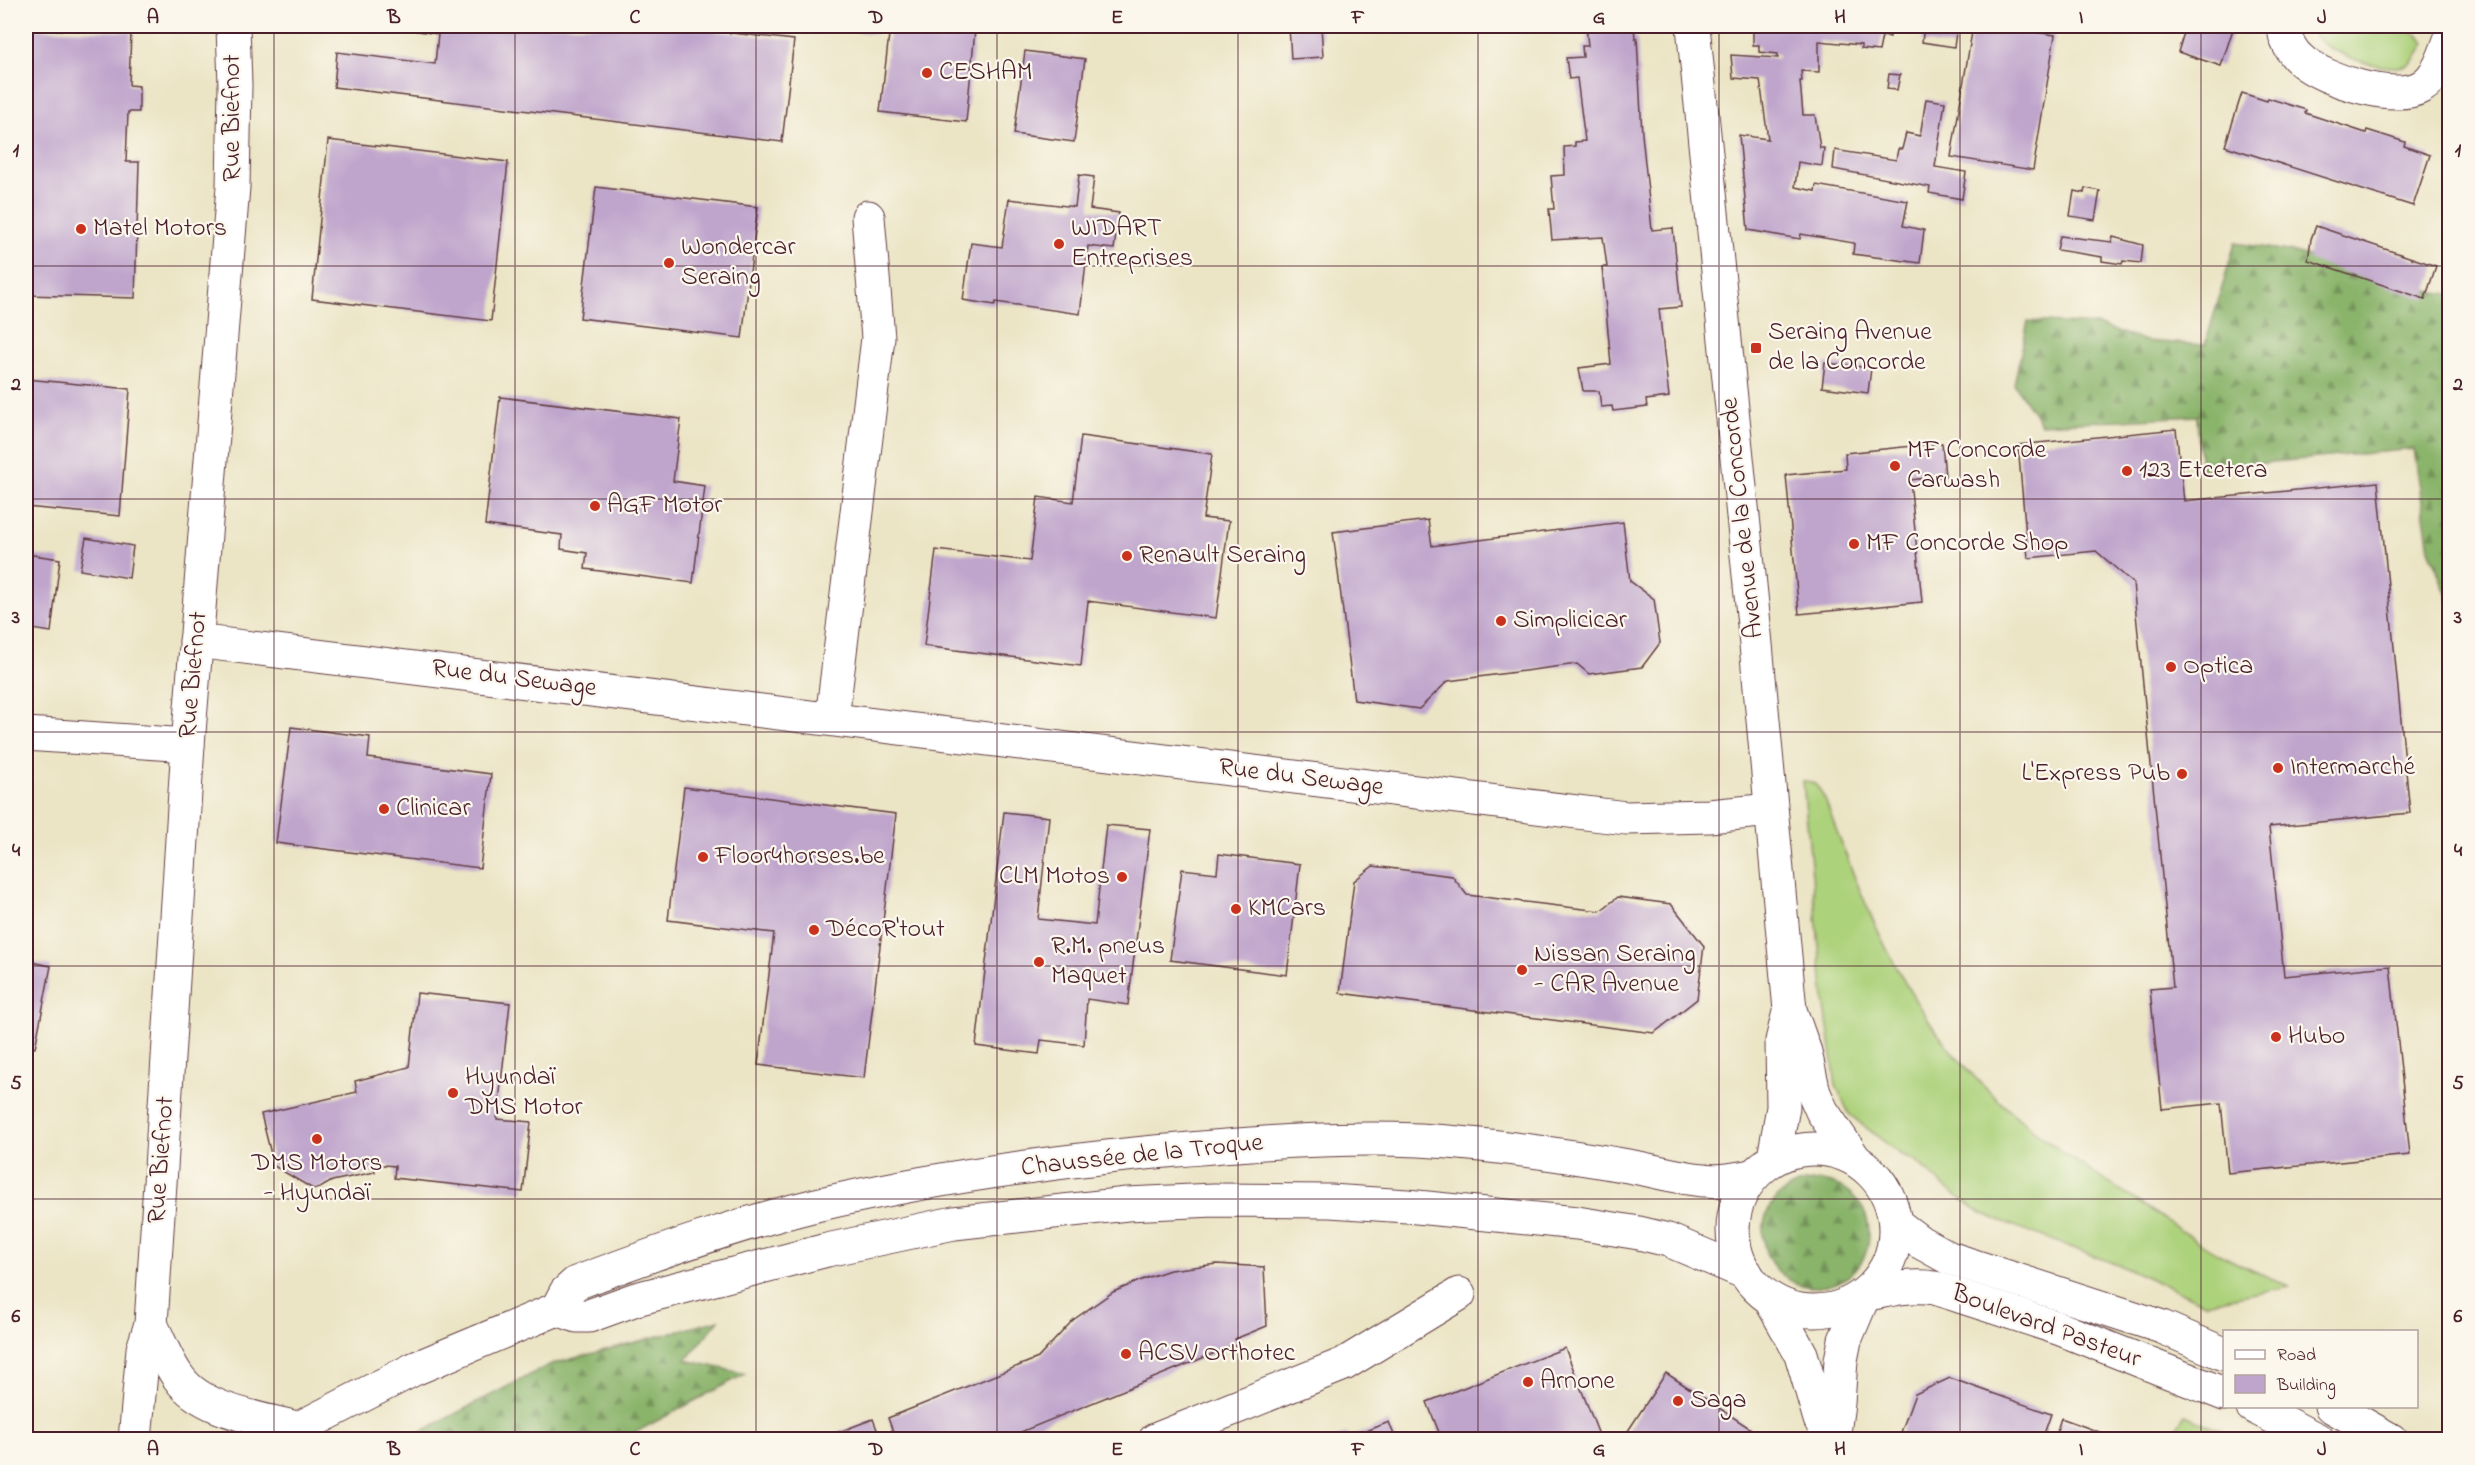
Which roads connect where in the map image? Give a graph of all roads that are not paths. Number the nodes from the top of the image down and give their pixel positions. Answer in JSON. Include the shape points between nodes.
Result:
{"nodes":[{"id":1,"x":233,"y":26,"type":"edge"},
{"id":2,"x":1693,"y":26,"type":"edge"},
{"id":3,"x":2284,"y":26,"type":"edge"},
{"id":4,"x":2450,"y":40,"type":"edge"},
{"id":5,"x":868,"y":217,"type":"dead end"},
{"id":6,"x":196,"y":641,"type":"junction"},
{"id":7,"x":832,"y":719,"type":"junction"},
{"id":8,"x":26,"y":734,"type":"edge"},
{"id":9,"x":188,"y":745,"type":"junction"},
{"id":10,"x":1771,"y":810,"type":"junction"},
{"id":11,"x":1790,"y":1010,"type":"junction"},
{"id":12,"x":1854,"y":1158,"type":"junction"},
{"id":13,"x":1763,"y":1167,"type":"junction"},
{"id":14,"x":1896,"y":1224,"type":"junction"},
{"id":15,"x":1746,"y":1273,"type":"junction"},
{"id":16,"x":1459,"y":1294,"type":"dead end"},
{"id":17,"x":1864,"y":1295,"type":"junction"},
{"id":18,"x":1770,"y":1299,"type":"junction"},
{"id":19,"x":557,"y":1309,"type":"junction"},
{"id":20,"x":152,"y":1324,"type":"junction"},
{"id":21,"x":2223,"y":1354,"type":"edge"},
{"id":22,"x":2223,"y":1394,"type":"edge"},
{"id":23,"x":2254,"y":1408,"type":"edge"},
{"id":24,"x":2333,"y":1408,"type":"edge"},
{"id":25,"x":286,"y":1434,"type":"edge"},
{"id":26,"x":135,"y":1440,"type":"edge"},
{"id":27,"x":1155,"y":1440,"type":"edge"},
{"id":28,"x":1832,"y":1440,"type":"edge"},
{"id":29,"x":2318,"y":1440,"type":"edge"},
{"id":30,"x":2391,"y":1440,"type":"edge"}],
"edges":[{"from":1,"to":6,"type":"street","name":"Rue Biefnot","via":[[233,187]]},
{"from":2,"to":10,"type":"street","name":"Avenue de la Concorde"},
{"from":3,"to":4,"type":"street","via":[[2290,47],[2302,61],[2326,74],[2388,92],[2421,87],[2434,75]]},
{"from":5,"to":7,"type":"street","via":[[878,338]]},
{"from":6,"to":7,"type":"street","name":"Rue du Sewage"},
{"from":6,"to":9,"type":"street","name":"Rue Biefnot"},
{"from":7,"to":10,"type":"street","name":"Rue du Sewage","via":[[1626,818]]},
{"from":8,"to":9,"type":"street"},
{"from":9,"to":20,"type":"street","name":"Rue Biefnot"},
{"from":10,"to":11,"type":"street","name":"Avenue de la Concorde"},
{"from":11,"to":12,"type":"street","name":"Avenue de la Concorde","via":[[1822,1112]]},
{"from":11,"to":13,"type":"street","name":"Avenue de la Concorde","via":[[1782,1041],[1784,1107]]},
{"from":12,"to":13,"type":"street","via":[[1828,1149],[1801,1149]]},
{"from":12,"to":14,"type":"street","via":[[1880,1182],[1890,1198]]},
{"from":13,"to":15,"type":"street","via":[[1740,1195],[1733,1216],[1738,1261]]},
{"from":13,"to":19,"type":"street","name":"Chaussée de la Troque","via":[[1722,1181],[1704,1180],[1497,1146],[1418,1140],[1216,1147],[1059,1161],[878,1192],[713,1234],[576,1283]]},
{"from":14,"to":17,"type":"street","via":[[1889,1261],[1881,1278]]},
{"from":14,"to":21,"type":"street","name":"Boulevard Pasteur","via":[[1949,1258],[2121,1312]]},
{"from":15,"to":18,"type":"street"},
{"from":15,"to":19,"type":"street","name":"Chaussée de la Troque","via":[[1668,1240],[1577,1223],[1385,1204],[1214,1200],[1127,1204],[954,1223],[782,1261],[636,1299],[589,1316]]},
{"from":16,"to":27,"type":"street","via":[[1344,1364]]},
{"from":17,"to":18,"type":"street","via":[[1841,1307],[1817,1312],[1792,1309]]},
{"from":17,"to":22,"type":"street","name":"Boulevard Pasteur","via":[[1919,1286],[1972,1298],[2076,1334]]},
{"from":17,"to":28,"type":"street","via":[[1845,1340]]},
{"from":18,"to":28,"type":"street","via":[[1801,1354],[1820,1419]]},
{"from":19,"to":25,"type":"street","via":[[414,1369]]},
{"from":20,"to":25,"type":"street","via":[[180,1380],[208,1402]]},
{"from":20,"to":26,"type":"street","name":"Rue Biefnot","via":[[143,1349]]},
{"from":23,"to":29,"type":"street"},
{"from":24,"to":30,"type":"street"}]}
